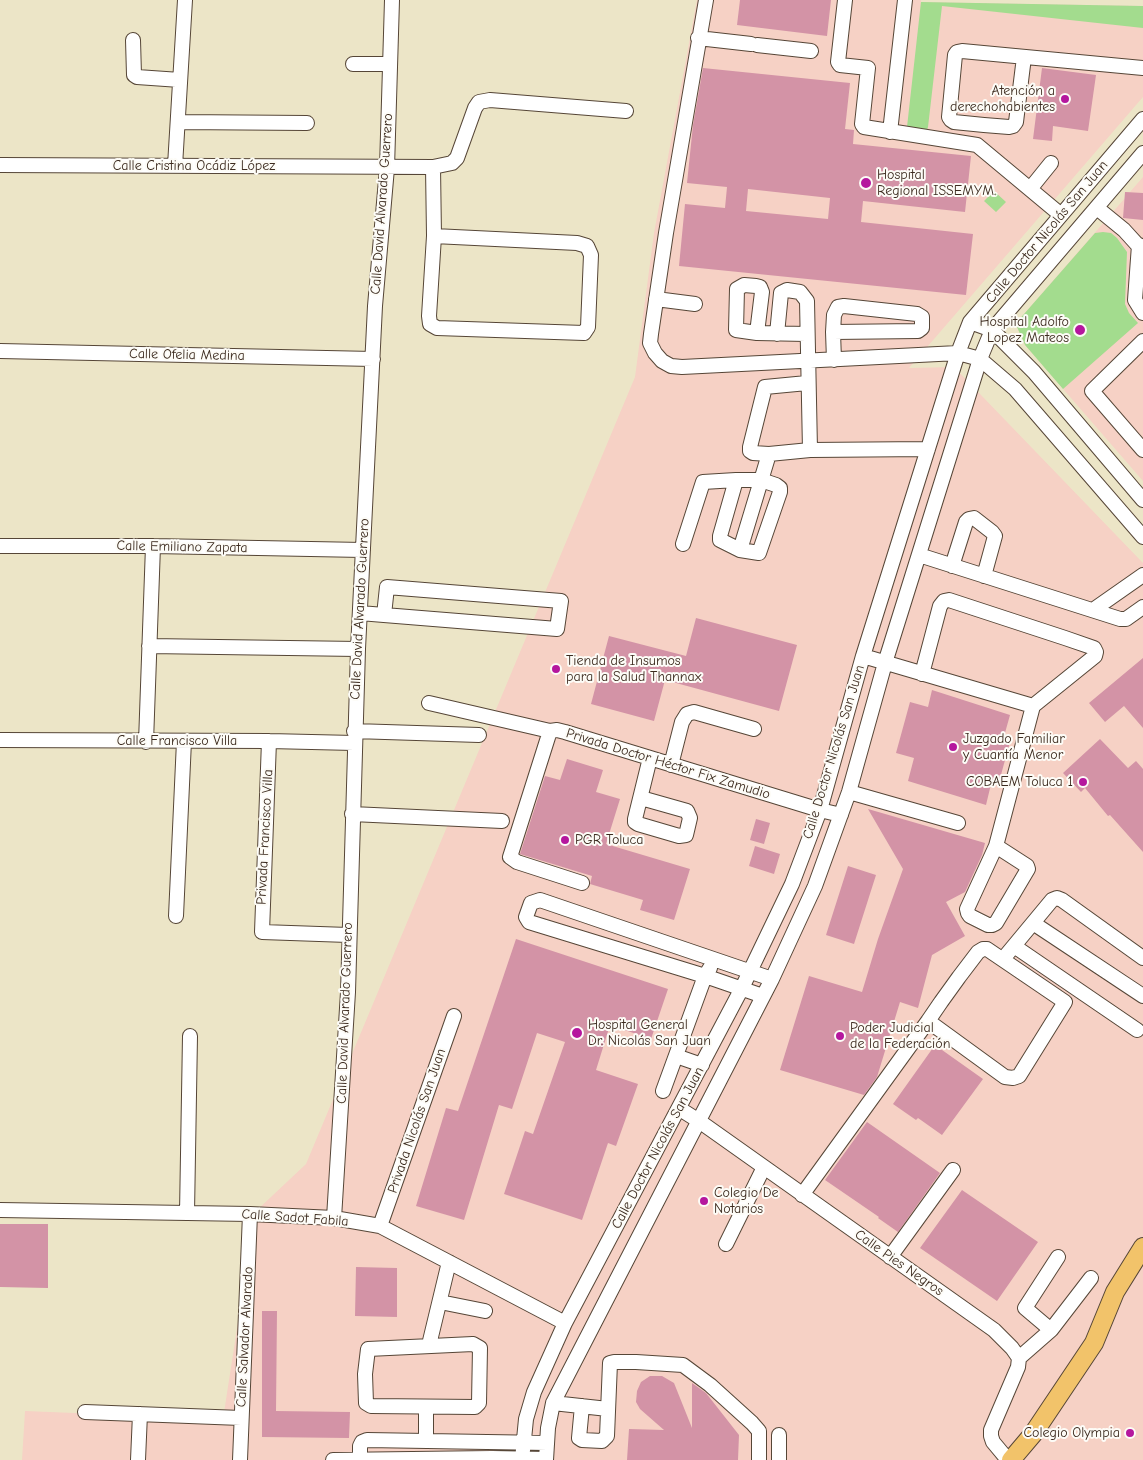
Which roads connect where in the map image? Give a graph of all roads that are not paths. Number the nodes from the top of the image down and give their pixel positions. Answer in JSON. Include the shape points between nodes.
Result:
{"nodes":[{"id":1,"x":185,"y":0,"type":"edge"},
{"id":2,"x":392,"y":0,"type":"edge"},
{"id":3,"x":706,"y":0,"type":"edge"},
{"id":4,"x":845,"y":0,"type":"edge"},
{"id":5,"x":905,"y":0,"type":"edge"},
{"id":6,"x":698,"y":38,"type":"junction"},
{"id":7,"x":133,"y":40,"type":"dead end"},
{"id":8,"x":810,"y":51,"type":"dead end"},
{"id":9,"x":1024,"y":58,"type":"junction"},
{"id":10,"x":353,"y":64,"type":"dead end"},
{"id":11,"x":390,"y":64,"type":"junction"},
{"id":12,"x":1143,"y":68,"type":"edge"},
{"id":13,"x":180,"y":80,"type":"junction"},
{"id":14,"x":626,"y":111,"type":"dead end"},
{"id":15,"x":1143,"y":119,"type":"edge"},
{"id":16,"x":178,"y":122,"type":"junction"},
{"id":17,"x":307,"y":123,"type":"dead end"},
{"id":18,"x":890,"y":132,"type":"junction"},
{"id":19,"x":1143,"y":154,"type":"edge"},
{"id":20,"x":1051,"y":163,"type":"dead end"},
{"id":21,"x":0,"y":165,"type":"edge"},
{"id":22,"x":175,"y":166,"type":"junction"},
{"id":23,"x":433,"y":167,"type":"junction"},
{"id":24,"x":388,"y":168,"type":"junction"},
{"id":25,"x":1030,"y":189,"type":"junction"},
{"id":26,"x":1097,"y":208,"type":"junction"},
{"id":27,"x":1061,"y":215,"type":"junction"},
{"id":28,"x":434,"y":236,"type":"junction"},
{"id":29,"x":1141,"y":248,"type":"edge"},
{"id":30,"x":656,"y":299,"type":"junction"},
{"id":31,"x":1135,"y":300,"type":"junction"},
{"id":32,"x":1121,"y":303,"type":"dead end"},
{"id":33,"x":695,"y":304,"type":"dead end"},
{"id":34,"x":1143,"y":313,"type":"edge"},
{"id":35,"x":970,"y":322,"type":"junction"},
{"id":36,"x":992,"y":330,"type":"junction"},
{"id":37,"x":833,"y":332,"type":"junction"},
{"id":38,"x":758,"y":333,"type":"dead end"},
{"id":39,"x":777,"y":334,"type":"junction"},
{"id":40,"x":806,"y":334,"type":"junction"},
{"id":41,"x":1143,"y":341,"type":"edge"},
{"id":42,"x":0,"y":351,"type":"edge"},
{"id":43,"x":958,"y":353,"type":"junction"},
{"id":44,"x":373,"y":358,"type":"junction"},
{"id":45,"x":980,"y":359,"type":"junction"},
{"id":46,"x":834,"y":360,"type":"junction"},
{"id":47,"x":807,"y":361,"type":"junction"},
{"id":48,"x":807,"y":383,"type":"junction"},
{"id":49,"x":928,"y":449,"type":"junction"},
{"id":50,"x":810,"y":450,"type":"junction"},
{"id":51,"x":1143,"y":450,"type":"edge"},
{"id":52,"x":769,"y":454,"type":"junction"},
{"id":53,"x":736,"y":480,"type":"junction"},
{"id":54,"x":761,"y":480,"type":"junction"},
{"id":55,"x":1143,"y":500,"type":"edge"},
{"id":56,"x":1143,"y":537,"type":"edge"},
{"id":57,"x":683,"y":544,"type":"dead end"},
{"id":58,"x":0,"y":546,"type":"edge"},
{"id":59,"x":153,"y":546,"type":"junction"},
{"id":60,"x":363,"y":550,"type":"junction"},
{"id":61,"x":740,"y":550,"type":"junction"},
{"id":62,"x":919,"y":555,"type":"junction"},
{"id":63,"x":952,"y":566,"type":"junction"},
{"id":64,"x":1143,"y":575,"type":"edge"},
{"id":65,"x":984,"y":576,"type":"junction"},
{"id":66,"x":1143,"y":607,"type":"edge"},
{"id":67,"x":1093,"y":610,"type":"junction"},
{"id":68,"x":360,"y":613,"type":"junction"},
{"id":69,"x":384,"y":615,"type":"junction"},
{"id":70,"x":150,"y":646,"type":"junction"},
{"id":71,"x":358,"y":648,"type":"junction"},
{"id":72,"x":863,"y":656,"type":"junction"},
{"id":73,"x":885,"y":663,"type":"junction"},
{"id":74,"x":922,"y":674,"type":"junction"},
{"id":75,"x":429,"y":703,"type":"dead end"},
{"id":76,"x":1033,"y":706,"type":"junction"},
{"id":77,"x":754,"y":730,"type":"dead end"},
{"id":78,"x":550,"y":731,"type":"junction"},
{"id":79,"x":479,"y":735,"type":"dead end"},
{"id":80,"x":354,"y":737,"type":"junction"},
{"id":81,"x":0,"y":740,"type":"edge"},
{"id":82,"x":184,"y":741,"type":"junction"},
{"id":83,"x":269,"y":741,"type":"junction"},
{"id":84,"x":146,"y":742,"type":"junction"},
{"id":85,"x":650,"y":758,"type":"junction"},
{"id":86,"x":671,"y":765,"type":"junction"},
{"id":87,"x":849,"y":792,"type":"junction"},
{"id":88,"x":640,"y":798,"type":"dead end"},
{"id":89,"x":820,"y":810,"type":"junction"},
{"id":90,"x":352,"y":814,"type":"junction"},
{"id":91,"x":841,"y":815,"type":"junction"},
{"id":92,"x":502,"y":821,"type":"dead end"},
{"id":93,"x":958,"y":823,"type":"dead end"},
{"id":94,"x":996,"y":846,"type":"junction"},
{"id":95,"x":582,"y":883,"type":"dead end"},
{"id":96,"x":176,"y":916,"type":"dead end"},
{"id":97,"x":1033,"y":923,"type":"junction"},
{"id":98,"x":348,"y":934,"type":"junction"},
{"id":99,"x":1014,"y":946,"type":"junction"},
{"id":100,"x":677,"y":948,"type":"junction"},
{"id":101,"x":1143,"y":958,"type":"edge"},
{"id":102,"x":1003,"y":959,"type":"junction"},
{"id":103,"x":714,"y":960,"type":"junction"},
{"id":104,"x":671,"y":966,"type":"junction"},
{"id":105,"x":751,"y":972,"type":"junction"},
{"id":106,"x":705,"y":976,"type":"junction"},
{"id":107,"x":772,"y":979,"type":"junction"},
{"id":108,"x":742,"y":988,"type":"junction"},
{"id":109,"x":763,"y":996,"type":"junction"},
{"id":110,"x":1143,"y":996,"type":"edge"},
{"id":111,"x":454,"y":1016,"type":"dead end"},
{"id":112,"x":928,"y":1021,"type":"junction"},
{"id":113,"x":1137,"y":1030,"type":"dead end"},
{"id":114,"x":190,"y":1036,"type":"dead end"},
{"id":115,"x":676,"y":1056,"type":"junction"},
{"id":116,"x":702,"y":1065,"type":"junction"},
{"id":117,"x":663,"y":1091,"type":"dead end"},
{"id":118,"x":680,"y":1109,"type":"junction"},
{"id":119,"x":699,"y":1121,"type":"junction"},
{"id":120,"x":764,"y":1167,"type":"junction"},
{"id":121,"x":953,"y":1170,"type":"dead end"},
{"id":122,"x":802,"y":1195,"type":"junction"},
{"id":123,"x":0,"y":1210,"type":"edge"},
{"id":124,"x":187,"y":1213,"type":"junction"},
{"id":125,"x":250,"y":1214,"type":"junction"},
{"id":126,"x":334,"y":1218,"type":"junction"},
{"id":127,"x":380,"y":1226,"type":"junction"},
{"id":128,"x":726,"y":1244,"type":"dead end"},
{"id":129,"x":1143,"y":1247,"type":"edge"},
{"id":130,"x":890,"y":1257,"type":"junction"},
{"id":131,"x":1058,"y":1257,"type":"dead end"},
{"id":132,"x":450,"y":1262,"type":"junction"},
{"id":133,"x":1092,"y":1278,"type":"dead end"},
{"id":134,"x":440,"y":1302,"type":"junction"},
{"id":135,"x":485,"y":1311,"type":"dead end"},
{"id":136,"x":565,"y":1323,"type":"junction"},
{"id":137,"x":1051,"y":1330,"type":"junction"},
{"id":138,"x":429,"y":1345,"type":"junction"},
{"id":139,"x":1019,"y":1358,"type":"junction"},
{"id":140,"x":554,"y":1403,"type":"junction"},
{"id":141,"x":582,"y":1406,"type":"junction"},
{"id":142,"x":426,"y":1407,"type":"junction"},
{"id":143,"x":608,"y":1409,"type":"junction"},
{"id":144,"x":86,"y":1412,"type":"dead end"},
{"id":145,"x":140,"y":1414,"type":"junction"},
{"id":146,"x":241,"y":1418,"type":"junction"},
{"id":147,"x":779,"y":1435,"type":"dead end"},
{"id":148,"x":426,"y":1441,"type":"junction"},
{"id":149,"x":490,"y":1443,"type":"junction"},
{"id":150,"x":523,"y":1443,"type":"junction"},
{"id":151,"x":547,"y":1443,"type":"junction"},
{"id":152,"x":492,"y":1458,"type":"junction"},
{"id":153,"x":360,"y":1459,"type":"edge"},
{"id":154,"x":522,"y":1459,"type":"edge"},
{"id":155,"x":546,"y":1459,"type":"edge"},
{"id":156,"x":138,"y":1460,"type":"edge"},
{"id":157,"x":240,"y":1460,"type":"edge"},
{"id":158,"x":333,"y":1460,"type":"edge"},
{"id":159,"x":759,"y":1460,"type":"edge"},
{"id":160,"x":779,"y":1460,"type":"edge"},
{"id":161,"x":1010,"y":1460,"type":"edge"}],
"edges":[{"from":1,"to":13,"type":"street"},
{"from":2,"to":11,"type":"street","name":"Calle David Alvarado Guerrero"},
{"from":3,"to":6,"type":"street"},
{"from":4,"to":18,"type":"street","via":[[838,64],[868,68],[862,124],[866,129]]},
{"from":5,"to":18,"type":"street"},
{"from":6,"to":8,"type":"street"},
{"from":6,"to":30,"type":"street"},
{"from":7,"to":13,"type":"street","via":[[134,75]]},
{"from":9,"to":9,"type":"street","via":[[957,52],[951,120],[1013,126]]},
{"from":9,"to":12,"type":"street"},
{"from":10,"to":11,"type":"street"},
{"from":11,"to":24,"type":"street","name":"Calle David Alvarado Guerrero"},
{"from":13,"to":16,"type":"street"},
{"from":14,"to":23,"type":"street","name":"Calle Cristina Ocádiz López","via":[[490,100],[479,102],[457,158],[452,163]]},
{"from":15,"to":27,"type":"street","name":"Calle Doctor Nicolás San Juan"},
{"from":16,"to":17,"type":"street"},
{"from":16,"to":22,"type":"street"},
{"from":18,"to":25,"type":"street","via":[[977,146]]},
{"from":19,"to":26,"type":"street","name":"Calle Doctor Nicolás San Juan"},
{"from":20,"to":25,"type":"street"},
{"from":21,"to":22,"type":"street","name":"Calle Cristina Ocádiz López"},
{"from":22,"to":24,"type":"street","name":"Calle Cristina Ocádiz López"},
{"from":23,"to":24,"type":"street","name":"Calle Cristina Ocádiz López"},
{"from":23,"to":28,"type":"street"},
{"from":24,"to":44,"type":"street","name":"Calle David Alvarado Guerrero"},
{"from":25,"to":27,"type":"street"},
{"from":26,"to":29,"type":"street"},
{"from":26,"to":36,"type":"street","name":"Calle Doctor Nicolás San Juan"},
{"from":27,"to":35,"type":"street","name":"Calle Doctor Nicolás San Juan"},
{"from":28,"to":28,"type":"street","via":[[587,246],[591,254],[588,327],[584,333],[437,328],[430,324]]},
{"from":29,"to":31,"type":"street"},
{"from":30,"to":33,"type":"street"},
{"from":30,"to":47,"type":"street","via":[[650,343],[659,357],[671,366]]},
{"from":31,"to":32,"type":"street"},
{"from":31,"to":34,"type":"street"},
{"from":35,"to":36,"type":"street"},
{"from":35,"to":43,"type":"street","name":"Calle Doctor Nicolás San Juan"},
{"from":36,"to":45,"type":"street","name":"Calle Doctor Nicolás San Juan"},
{"from":36,"to":55,"type":"street","via":[[1034,372]]},
{"from":37,"to":37,"type":"street","via":[[918,331],[922,328],[922,317],[838,307]]},
{"from":37,"to":46,"type":"street"},
{"from":38,"to":39,"type":"street"},
{"from":39,"to":40,"type":"street"},
{"from":39,"to":40,"type":"street","via":[[779,297],[787,290],[800,292],[806,299]]},
{"from":40,"to":47,"type":"street"},
{"from":41,"to":51,"type":"street","via":[[1092,391]]},
{"from":42,"to":44,"type":"street","name":"Calle Ofelia Medina"},
{"from":43,"to":45,"type":"street"},
{"from":43,"to":46,"type":"street"},
{"from":43,"to":49,"type":"street","name":"Calle Doctor Nicolás San Juan"},
{"from":44,"to":60,"type":"street","name":"Calle David Alvarado Guerrero"},
{"from":45,"to":56,"type":"street","via":[[1015,389]]},
{"from":45,"to":62,"type":"street","name":"Calle Doctor Nicolás San Juan"},
{"from":46,"to":47,"type":"street"},
{"from":47,"to":48,"type":"street"},
{"from":48,"to":50,"type":"street"},
{"from":48,"to":52,"type":"street","via":[[768,386],[763,391],[750,451]]},
{"from":49,"to":50,"type":"street"},
{"from":49,"to":72,"type":"street","name":"Calle Doctor Nicolás San Juan"},
{"from":50,"to":52,"type":"street"},
{"from":52,"to":54,"type":"street"},
{"from":53,"to":54,"type":"street"},
{"from":53,"to":57,"type":"street","via":[[703,482]]},
{"from":53,"to":61,"type":"street","via":[[720,540]]},
{"from":54,"to":61,"type":"street"},
{"from":54,"to":61,"type":"street","via":[[776,485],[780,492],[759,553]]},
{"from":58,"to":59,"type":"street","name":"Calle Emiliano Zapata"},
{"from":59,"to":60,"type":"street","name":"Calle Emiliano Zapata"},
{"from":59,"to":70,"type":"street"},
{"from":60,"to":68,"type":"street","name":"Calle David Alvarado Guerrero"},
{"from":62,"to":63,"type":"street"},
{"from":62,"to":73,"type":"street","name":"Calle Doctor Nicolás San Juan"},
{"from":63,"to":65,"type":"street"},
{"from":63,"to":65,"type":"street","via":[[966,522],[974,518],[994,536]]},
{"from":64,"to":67,"type":"street"},
{"from":65,"to":67,"type":"street"},
{"from":66,"to":67,"type":"street","via":[[1126,619]]},
{"from":68,"to":69,"type":"street"},
{"from":68,"to":71,"type":"street","name":"Calle David Alvarado Guerrero"},
{"from":69,"to":69,"type":"street","via":[[387,587],[561,601],[557,629]]},
{"from":70,"to":71,"type":"street"},
{"from":70,"to":84,"type":"street"},
{"from":71,"to":80,"type":"street","name":"Calle David Alvarado Guerrero"},
{"from":72,"to":73,"type":"street"},
{"from":72,"to":89,"type":"street","name":"Calle Doctor Nicolás San Juan"},
{"from":73,"to":74,"type":"street"},
{"from":73,"to":87,"type":"street","name":"Calle Doctor Nicolás San Juan"},
{"from":74,"to":76,"type":"street"},
{"from":74,"to":76,"type":"street","via":[[940,606],[949,600],[1094,648],[1096,656]]},
{"from":75,"to":78,"type":"street"},
{"from":76,"to":94,"type":"street"},
{"from":77,"to":86,"type":"street","via":[[694,712],[687,714]]},
{"from":78,"to":85,"type":"street","name":"Privada Doctor Héctor Fix Zamudio","via":[[565,732]]},
{"from":78,"to":95,"type":"street","name":"Privada Doctor Héctor Fix Zamudio","via":[[510,857]]},
{"from":79,"to":80,"type":"street","name":"Calle Francisco Villa"},
{"from":80,"to":83,"type":"street","name":"Calle Francisco Villa"},
{"from":80,"to":90,"type":"street","name":"Calle David Alvarado Guerrero"},
{"from":81,"to":84,"type":"street","name":"Calle Francisco Villa"},
{"from":82,"to":83,"type":"street","name":"Calle Francisco Villa"},
{"from":82,"to":84,"type":"street","name":"Calle Francisco Villa"},
{"from":82,"to":96,"type":"street"},
{"from":83,"to":98,"type":"street","name":"Privada Francisco Villa","via":[[262,932]]},
{"from":85,"to":86,"type":"street","name":"Privada Doctor Héctor Fix Zamudio"},
{"from":85,"to":88,"type":"street"},
{"from":86,"to":89,"type":"street","name":"Privada Doctor Héctor Fix Zamudio"},
{"from":87,"to":91,"type":"street","name":"Calle Doctor Nicolás San Juan"},
{"from":87,"to":93,"type":"street"},
{"from":89,"to":91,"type":"street","name":"Privada Doctor Héctor Fix Zamudio"},
{"from":89,"to":105,"type":"street","name":"Calle Doctor Nicolás San Juan","via":[[792,884]]},
{"from":90,"to":92,"type":"street"},
{"from":90,"to":98,"type":"street","name":"Calle David Alvarado Guerrero"},
{"from":91,"to":107,"type":"street","name":"Calle Doctor Nicolás San Juan","via":[[814,886]]},
{"from":94,"to":94,"type":"street","via":[[1028,869],[996,923],[988,925],[970,916],[967,909]]},
{"from":97,"to":99,"type":"street"},
{"from":97,"to":101,"type":"street","via":[[1052,900],[1062,900]]},
{"from":97,"to":110,"type":"street"},
{"from":98,"to":126,"type":"street","name":"Calle David Alvarado Guerrero","via":[[348,992]]},
{"from":99,"to":102,"type":"street"},
{"from":99,"to":113,"type":"street"},
{"from":100,"to":103,"type":"street"},
{"from":100,"to":104,"type":"street"},
{"from":100,"to":104,"type":"street","via":[[540,900],[531,903],[526,917],[529,922]]},
{"from":102,"to":112,"type":"street","via":[[987,949],[978,952]]},
{"from":102,"to":112,"type":"street","via":[[1065,1002],[1019,1076],[1005,1077]]},
{"from":103,"to":105,"type":"street"},
{"from":103,"to":106,"type":"street"},
{"from":104,"to":106,"type":"street"},
{"from":105,"to":107,"type":"street"},
{"from":105,"to":108,"type":"street","name":"Calle Doctor Nicolás San Juan"},
{"from":106,"to":108,"type":"street"},
{"from":106,"to":115,"type":"street"},
{"from":107,"to":109,"type":"street","name":"Calle Doctor Nicolás San Juan"},
{"from":108,"to":109,"type":"street"},
{"from":108,"to":116,"type":"street","name":"Calle Doctor Nicolás San Juan"},
{"from":109,"to":119,"type":"street","name":"Calle Doctor Nicolás San Juan"},
{"from":111,"to":127,"type":"street","name":"Privada Nicolás San Juan"},
{"from":112,"to":122,"type":"street"},
{"from":114,"to":124,"type":"street"},
{"from":115,"to":116,"type":"street"},
{"from":115,"to":117,"type":"street"},
{"from":116,"to":118,"type":"street","name":"Calle Doctor Nicolás San Juan"},
{"from":118,"to":119,"type":"street","name":"Calle Pies Negros"},
{"from":118,"to":136,"type":"street","name":"Calle Doctor Nicolás San Juan"},
{"from":119,"to":120,"type":"street","name":"Calle Pies Negros"},
{"from":119,"to":140,"type":"street","name":"Calle Doctor Nicolás San Juan"},
{"from":120,"to":122,"type":"street","name":"Calle Pies Negros"},
{"from":120,"to":128,"type":"street"},
{"from":121,"to":130,"type":"street"},
{"from":122,"to":130,"type":"street","name":"Calle Pies Negros"},
{"from":123,"to":124,"type":"street","name":"Calle Sadot Fabila"},
{"from":124,"to":125,"type":"street","name":"Calle Sadot Fabila"},
{"from":125,"to":126,"type":"street","name":"Calle Sadot Fabila"},
{"from":125,"to":146,"type":"street","name":"Calle Salvador Alvarado"},
{"from":126,"to":127,"type":"street","name":"Calle Sadot Fabila"},
{"from":127,"to":132,"type":"street","name":"Calle Sadot Fabila"},
{"from":129,"to":161,"type":"main road","via":[[1115,1292],[1094,1343],[1033,1434]]},
{"from":130,"to":139,"type":"street","name":"Calle Pies Negros","via":[[994,1330]]},
{"from":131,"to":137,"type":"street","via":[[1025,1308]]},
{"from":132,"to":134,"type":"street"},
{"from":132,"to":136,"type":"street","name":"Calle Sadot Fabila"},
{"from":133,"to":137,"type":"street"},
{"from":134,"to":135,"type":"street"},
{"from":134,"to":138,"type":"street"},
{"from":136,"to":150,"type":"street","name":"Calle Doctor Nicolás San Juan","via":[[534,1392]]},
{"from":137,"to":139,"type":"street"},
{"from":138,"to":142,"type":"street","via":[[473,1344],[480,1348],[479,1403],[475,1407]]},
{"from":138,"to":142,"type":"street","via":[[368,1349],[365,1374],[367,1405]]},
{"from":139,"to":161,"type":"street","via":[[991,1430],[994,1442]]},
{"from":140,"to":141,"type":"street"},
{"from":140,"to":151,"type":"street","name":"Calle Doctor Nicolás San Juan"},
{"from":141,"to":143,"type":"street"},
{"from":141,"to":143,"type":"street","via":[[578,1435],[582,1440],[605,1439]]},
{"from":142,"to":148,"type":"street"},
{"from":143,"to":159,"type":"street","via":[[610,1363],[683,1365],[710,1385],[759,1431]]},
{"from":144,"to":145,"type":"street"},
{"from":145,"to":146,"type":"street"},
{"from":145,"to":156,"type":"street"},
{"from":146,"to":157,"type":"street","name":"Calle Salvador Alvarado"},
{"from":147,"to":160,"type":"street"},
{"from":148,"to":149,"type":"street"},
{"from":148,"to":153,"type":"street","via":[[367,1440],[360,1446]]},
{"from":149,"to":150,"type":"street"},
{"from":149,"to":152,"type":"street"},
{"from":150,"to":151,"type":"street"},
{"from":150,"to":154,"type":"street","name":"Calle Doctor Nicolás San Juan"},
{"from":151,"to":155,"type":"street","name":"Calle Doctor Nicolás San Juan"},
{"from":152,"to":153,"type":"street"},
{"from":152,"to":154,"type":"street"},
{"from":153,"to":158,"type":"street"},
{"from":154,"to":155,"type":"street"}]}
